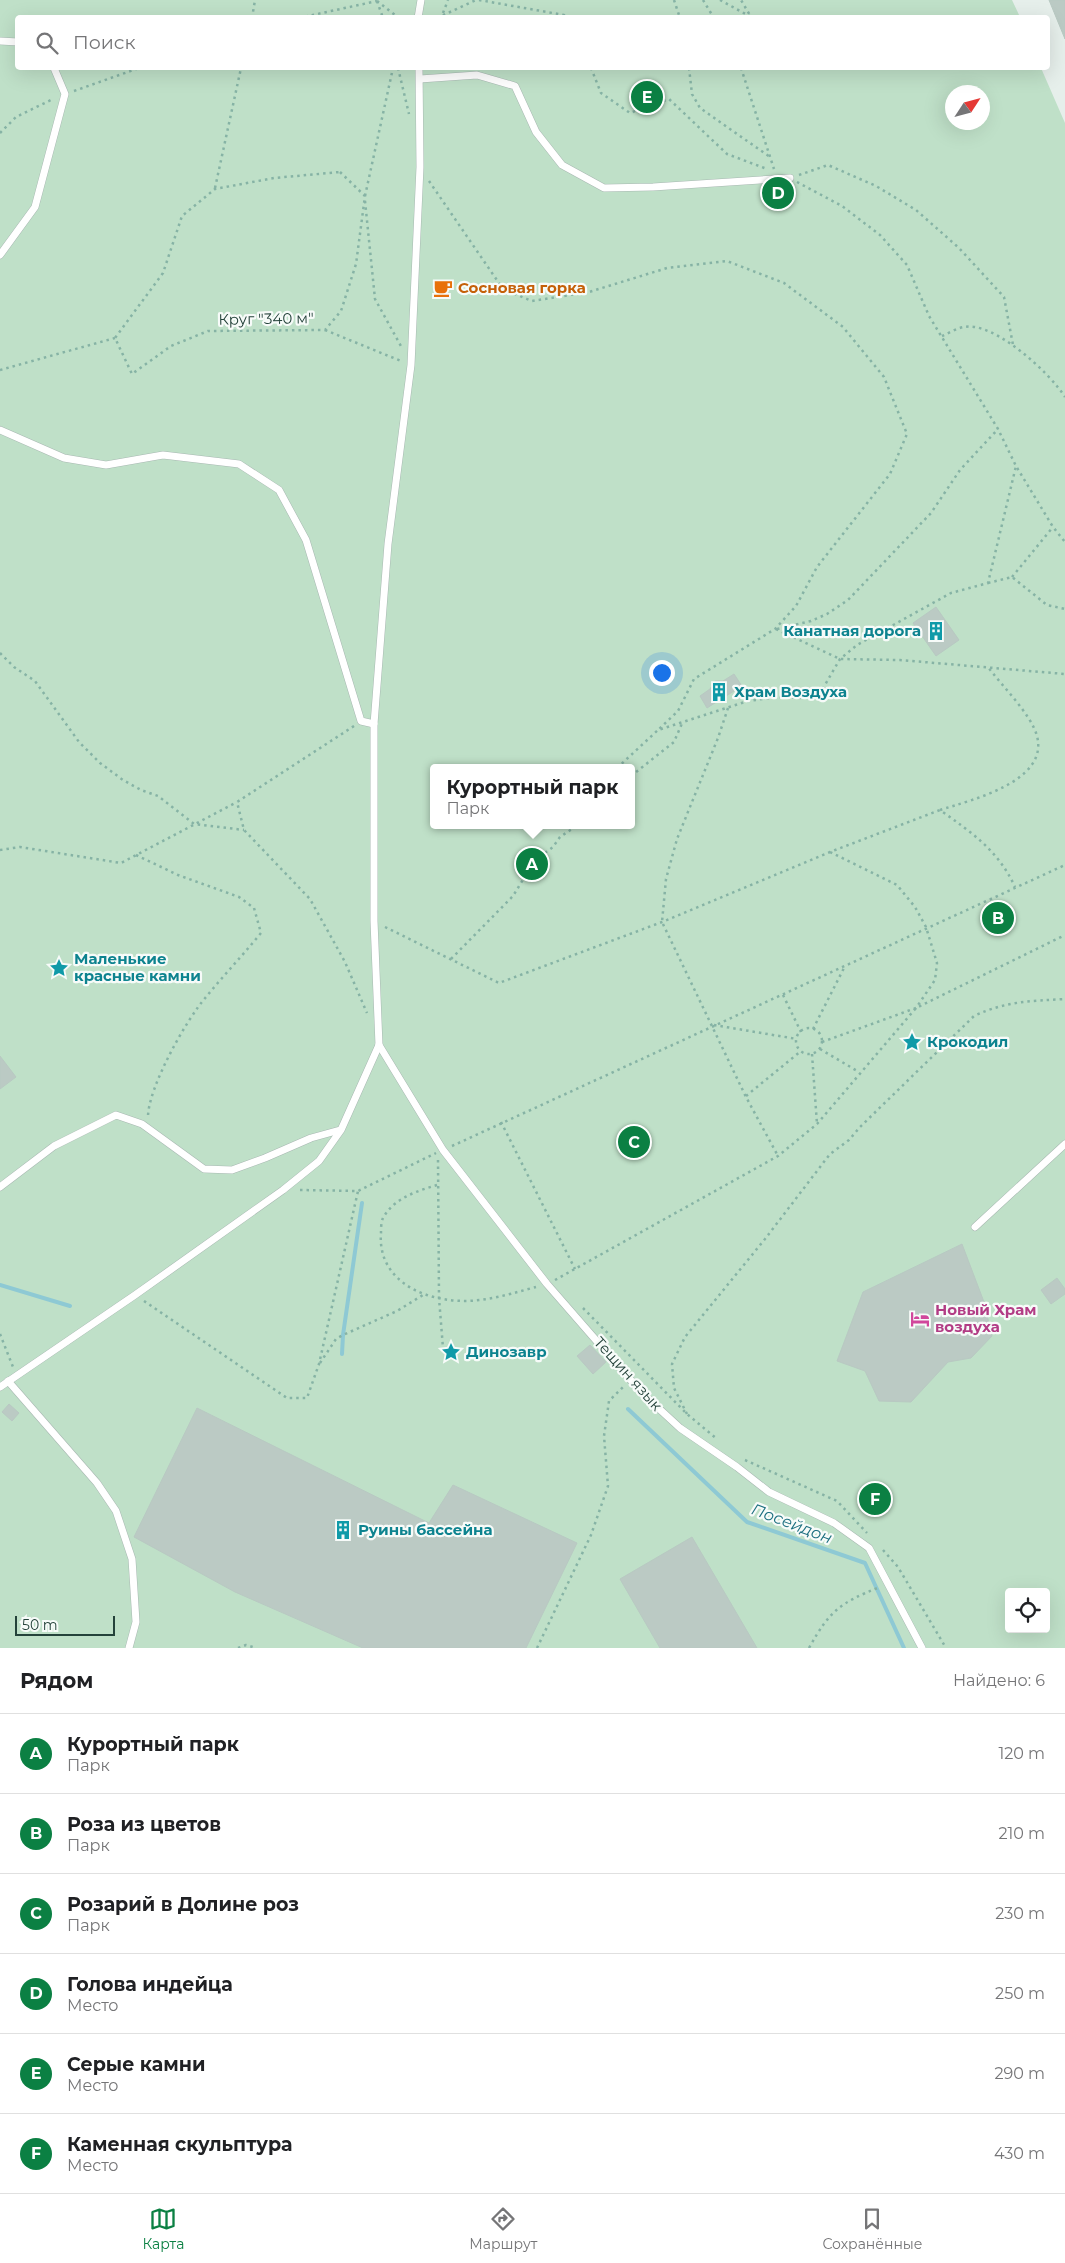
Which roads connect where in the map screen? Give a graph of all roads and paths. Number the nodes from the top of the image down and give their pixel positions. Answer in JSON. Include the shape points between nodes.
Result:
{"nodes":[{"id":1,"x":255,"y":0,"type":"edge"},
{"id":2,"x":421,"y":0,"type":"edge"},
{"id":3,"x":448,"y":0,"type":"edge"},
{"id":4,"x":478,"y":0,"type":"edge"},
{"id":5,"x":674,"y":0,"type":"edge"},
{"id":6,"x":703,"y":0,"type":"edge"},
{"id":7,"x":720,"y":0,"type":"edge"},
{"id":8,"x":741,"y":0,"type":"edge"},
{"id":9,"x":377,"y":1,"type":"edge"},
{"id":10,"x":443,"y":13,"type":"junction"},
{"id":11,"x":252,"y":15,"type":"edge"},
{"id":12,"x":313,"y":15,"type":"edge"},
{"id":13,"x":382,"y":15,"type":"edge"},
{"id":14,"x":395,"y":15,"type":"edge"},
{"id":15,"x":418,"y":15,"type":"edge"},
{"id":16,"x":440,"y":15,"type":"edge"},
{"id":17,"x":564,"y":15,"type":"edge"},
{"id":18,"x":679,"y":15,"type":"edge"},
{"id":19,"x":712,"y":15,"type":"edge"},
{"id":20,"x":747,"y":15,"type":"edge"},
{"id":21,"x":750,"y":15,"type":"edge"},
{"id":22,"x":0,"y":41,"type":"edge"},
{"id":23,"x":15,"y":42,"type":"edge"},
{"id":24,"x":55,"y":70,"type":"edge"},
{"id":25,"x":133,"y":70,"type":"edge"},
{"id":26,"x":241,"y":70,"type":"edge"},
{"id":27,"x":393,"y":70,"type":"edge"},
{"id":28,"x":419,"y":70,"type":"edge"},
{"id":29,"x":592,"y":70,"type":"edge"},
{"id":30,"x":689,"y":70,"type":"edge"},
{"id":31,"x":742,"y":70,"type":"edge"},
{"id":32,"x":420,"y":79,"type":"junction"},
{"id":33,"x":65,"y":94,"type":"junction"},
{"id":34,"x":0,"y":133,"type":"edge"},
{"id":35,"x":770,"y":157,"type":"junction"},
{"id":36,"x":420,"y":167,"type":"junction"},
{"id":37,"x":790,"y":178,"type":"junction"},
{"id":38,"x":215,"y":189,"type":"junction"},
{"id":39,"x":365,"y":196,"type":"junction"},
{"id":40,"x":0,"y":255,"type":"edge"},
{"id":41,"x":325,"y":330,"type":"junction"},
{"id":42,"x":942,"y":336,"type":"junction"},
{"id":43,"x":115,"y":338,"type":"junction"},
{"id":44,"x":1013,"y":345,"type":"junction"},
{"id":45,"x":402,"y":349,"type":"dead end"},
{"id":46,"x":412,"y":365,"type":"junction"},
{"id":47,"x":0,"y":370,"type":"edge"},
{"id":48,"x":1065,"y":397,"type":"edge"},
{"id":49,"x":998,"y":429,"type":"junction"},
{"id":50,"x":0,"y":430,"type":"edge"},
{"id":51,"x":1016,"y":466,"type":"junction"},
{"id":52,"x":1053,"y":526,"type":"junction"},
{"id":53,"x":1065,"y":542,"type":"edge"},
{"id":54,"x":1012,"y":577,"type":"junction"},
{"id":55,"x":988,"y":583,"type":"junction"},
{"id":56,"x":1065,"y":610,"type":"edge"},
{"id":57,"x":776,"y":629,"type":"junction"},
{"id":58,"x":0,"y":653,"type":"edge"},
{"id":59,"x":840,"y":659,"type":"junction"},
{"id":60,"x":987,"y":667,"type":"junction"},
{"id":61,"x":1065,"y":674,"type":"edge"},
{"id":62,"x":728,"y":708,"type":"junction"},
{"id":63,"x":361,"y":721,"type":"junction"},
{"id":64,"x":683,"y":721,"type":"junction"},
{"id":65,"x":374,"y":724,"type":"junction"},
{"id":66,"x":658,"y":730,"type":"junction"},
{"id":67,"x":620,"y":764,"type":"edge"},
{"id":68,"x":635,"y":773,"type":"edge"},
{"id":69,"x":237,"y":802,"type":"junction"},
{"id":70,"x":940,"y":810,"type":"junction"},
{"id":71,"x":194,"y":824,"type":"junction"},
{"id":72,"x":572,"y":829,"type":"edge"},
{"id":73,"x":244,"y":830,"type":"junction"},
{"id":74,"x":0,"y":850,"type":"edge"},
{"id":75,"x":830,"y":852,"type":"junction"},
{"id":76,"x":136,"y":855,"type":"junction"},
{"id":77,"x":1065,"y":865,"type":"edge"},
{"id":78,"x":1015,"y":887,"type":"junction"},
{"id":79,"x":374,"y":921,"type":"junction"},
{"id":80,"x":662,"y":922,"type":"junction"},
{"id":81,"x":926,"y":927,"type":"junction"},
{"id":82,"x":1065,"y":936,"type":"edge"},
{"id":83,"x":451,"y":959,"type":"junction"},
{"id":84,"x":845,"y":966,"type":"junction"},
{"id":85,"x":783,"y":995,"type":"junction"},
{"id":86,"x":1065,"y":999,"type":"edge"},
{"id":87,"x":916,"y":1008,"type":"junction"},
{"id":88,"x":367,"y":1014,"type":"dead end"},
{"id":89,"x":713,"y":1025,"type":"junction"},
{"id":90,"x":813,"y":1029,"type":"junction"},
{"id":91,"x":801,"y":1032,"type":"junction"},
{"id":92,"x":797,"y":1039,"type":"junction"},
{"id":93,"x":822,"y":1042,"type":"junction"},
{"id":94,"x":379,"y":1046,"type":"junction"},
{"id":95,"x":820,"y":1049,"type":"junction"},
{"id":96,"x":801,"y":1051,"type":"junction"},
{"id":97,"x":812,"y":1054,"type":"junction"},
{"id":98,"x":859,"y":1072,"type":"junction"},
{"id":99,"x":746,"y":1097,"type":"junction"},
{"id":100,"x":501,"y":1122,"type":"junction"},
{"id":101,"x":817,"y":1124,"type":"junction"},
{"id":102,"x":148,"y":1129,"type":"junction"},
{"id":103,"x":341,"y":1130,"type":"junction"},
{"id":104,"x":1065,"y":1144,"type":"edge"},
{"id":105,"x":443,"y":1150,"type":"junction"},
{"id":106,"x":778,"y":1156,"type":"junction"},
{"id":107,"x":437,"y":1185,"type":"junction"},
{"id":108,"x":0,"y":1186,"type":"edge"},
{"id":109,"x":283,"y":1190,"type":"junction"},
{"id":110,"x":358,"y":1191,"type":"junction"},
{"id":111,"x":975,"y":1227,"type":"dead end"},
{"id":112,"x":574,"y":1269,"type":"junction"},
{"id":113,"x":547,"y":1284,"type":"junction"},
{"id":114,"x":424,"y":1294,"type":"junction"},
{"id":115,"x":135,"y":1295,"type":"junction"},
{"id":116,"x":439,"y":1298,"type":"junction"},
{"id":117,"x":580,"y":1305,"type":"dead end"},
{"id":118,"x":0,"y":1334,"type":"edge"},
{"id":119,"x":443,"y":1348,"type":"dead end"},
{"id":120,"x":319,"y":1364,"type":"junction"},
{"id":121,"x":16,"y":1376,"type":"junction"},
{"id":122,"x":630,"y":1380,"type":"junction"},
{"id":123,"x":8,"y":1382,"type":"junction"},
{"id":124,"x":0,"y":1387,"type":"edge"},
{"id":125,"x":687,"y":1414,"type":"junction"},
{"id":126,"x":721,"y":1443,"type":"dead end"},
{"id":127,"x":743,"y":1459,"type":"dead end"},
{"id":128,"x":871,"y":1537,"type":"dead end"},
{"id":129,"x":878,"y":1545,"type":"dead end"},
{"id":130,"x":888,"y":1584,"type":"junction"},
{"id":131,"x":129,"y":1648,"type":"edge"},
{"id":132,"x":238,"y":1648,"type":"edge"},
{"id":133,"x":256,"y":1648,"type":"edge"},
{"id":134,"x":537,"y":1648,"type":"edge"},
{"id":135,"x":808,"y":1648,"type":"edge"},
{"id":136,"x":922,"y":1648,"type":"edge"},
{"id":137,"x":946,"y":1648,"type":"edge"}],
"edges":[{"from":1,"to":11,"type":"path"},
{"from":2,"to":15,"type":"lane"},
{"from":3,"to":10,"type":"path"},
{"from":4,"to":10,"type":"path"},
{"from":4,"to":17,"type":"path"},
{"from":5,"to":18,"type":"path"},
{"from":6,"to":19,"type":"path"},
{"from":7,"to":20,"type":"path"},
{"from":8,"to":21,"type":"path"},
{"from":9,"to":12,"type":"path"},
{"from":9,"to":13,"type":"path"},
{"from":9,"to":14,"type":"path"},
{"from":10,"to":16,"type":"path"},
{"from":22,"to":23,"type":"lane"},
{"from":24,"to":33,"type":"lane"},
{"from":25,"to":33,"type":"path"},
{"from":26,"to":38,"type":"path"},
{"from":27,"to":39,"type":"path"},
{"from":28,"to":32,"type":"lane"},
{"from":29,"to":35,"type":"path","via":[[601,93],[630,113],[669,100],[727,154],[775,172]]},
{"from":30,"to":35,"type":"path","via":[[692,94],[700,108]]},
{"from":31,"to":35,"type":"path"},
{"from":32,"to":36,"type":"lane"},
{"from":32,"to":37,"type":"lane","via":[[476,75],[515,86],[536,132],[562,165],[604,188]]},
{"from":33,"to":34,"type":"path","via":[[16,117]]},
{"from":33,"to":40,"type":"lane","via":[[35,207]]},
{"from":36,"to":46,"type":"lane"},
{"from":36,"to":57,"type":"path","via":[[503,289],[532,301],[589,292],[667,268],[726,261],[784,283],[843,327],[884,377],[907,434],[890,474],[817,567],[796,606]]},
{"from":37,"to":42,"type":"path","via":[[842,206],[880,235],[907,265],[929,316]]},
{"from":37,"to":44,"type":"path","via":[[828,165],[876,186],[916,210],[959,248],[1004,297]]},
{"from":38,"to":39,"type":"path","via":[[274,178],[340,172]]},
{"from":38,"to":43,"type":"path","via":[[182,216],[163,273]]},
{"from":39,"to":41,"type":"path","name":"Круг \"340 м\"","via":[[356,264],[341,312]]},
{"from":39,"to":45,"type":"path","via":[[375,299]]},
{"from":41,"to":43,"type":"path","name":"Круг \"340 м\"","via":[[208,332],[171,346],[132,374]]},
{"from":41,"to":46,"type":"path"},
{"from":42,"to":44,"type":"path","via":[[963,327],[978,327]]},
{"from":42,"to":49,"type":"path"},
{"from":43,"to":47,"type":"path"},
{"from":44,"to":48,"type":"path","via":[[1055,381]]},
{"from":46,"to":65,"type":"lane","via":[[388,544]]},
{"from":49,"to":51,"type":"path"},
{"from":49,"to":57,"type":"path","via":[[960,470],[931,513],[848,600],[810,621]]},
{"from":50,"to":63,"type":"lane","via":[[64,458],[106,465],[163,455],[239,464],[279,490],[306,540]]},
{"from":51,"to":52,"type":"path"},
{"from":51,"to":55,"type":"path"},
{"from":52,"to":53,"type":"path"},
{"from":52,"to":54,"type":"path"},
{"from":54,"to":55,"type":"path"},
{"from":54,"to":56,"type":"path","via":[[1046,605]]},
{"from":55,"to":59,"type":"path","via":[[951,593],[857,645]]},
{"from":57,"to":59,"type":"path"},
{"from":57,"to":66,"type":"path","via":[[694,680],[678,711]]},
{"from":58,"to":71,"type":"path","via":[[35,681],[79,742],[100,763],[140,790],[158,796]]},
{"from":59,"to":60,"type":"path"},
{"from":59,"to":62,"type":"path","via":[[822,690],[802,698],[777,697]]},
{"from":60,"to":61,"type":"path"},
{"from":60,"to":70,"type":"path","via":[[1030,722],[1037,736],[1038,750],[1030,767],[1016,780],[990,795]]},
{"from":62,"to":64,"type":"path"},
{"from":62,"to":80,"type":"path","via":[[677,839],[666,879]]},
{"from":63,"to":65,"type":"lane"},
{"from":63,"to":69,"type":"path"},
{"from":64,"to":66,"type":"path"},
{"from":64,"to":68,"type":"path","via":[[674,742]]},
{"from":65,"to":79,"type":"lane"},
{"from":66,"to":67,"type":"path"},
{"from":69,"to":71,"type":"path"},
{"from":69,"to":73,"type":"path"},
{"from":70,"to":75,"type":"path"},
{"from":70,"to":78,"type":"path","via":[[981,838],[1007,870]]},
{"from":71,"to":73,"type":"path"},
{"from":71,"to":76,"type":"path"},
{"from":72,"to":83,"type":"path","via":[[535,860],[513,896]]},
{"from":73,"to":88,"type":"path","via":[[310,899],[345,962]]},
{"from":74,"to":76,"type":"path","via":[[20,847],[121,863]]},
{"from":75,"to":80,"type":"path"},
{"from":75,"to":81,"type":"path","via":[[897,885]]},
{"from":76,"to":102,"type":"path","via":[[178,875],[239,897],[254,908],[261,933],[204,999],[172,1050],[148,1108]]},
{"from":77,"to":78,"type":"path"},
{"from":78,"to":81,"type":"path"},
{"from":79,"to":83,"type":"path"},
{"from":79,"to":94,"type":"lane"},
{"from":80,"to":83,"type":"path","via":[[499,983]]},
{"from":80,"to":89,"type":"path"},
{"from":81,"to":84,"type":"path"},
{"from":81,"to":87,"type":"path","via":[[937,963],[935,980]]},
{"from":82,"to":87,"type":"path"},
{"from":84,"to":85,"type":"path"},
{"from":84,"to":90,"type":"path"},
{"from":85,"to":89,"type":"path"},
{"from":85,"to":91,"type":"path"},
{"from":86,"to":125,"type":"path","via":[[1018,1001],[974,1016],[849,1140],[830,1154],[685,1336],[672,1364],[674,1388]]},
{"from":87,"to":93,"type":"path"},
{"from":87,"to":98,"type":"path"},
{"from":89,"to":92,"type":"path"},
{"from":89,"to":99,"type":"path"},
{"from":89,"to":100,"type":"path"},
{"from":90,"to":91,"type":"path"},
{"from":90,"to":93,"type":"path","via":[[820,1034]]},
{"from":91,"to":92,"type":"path"},
{"from":92,"to":96,"type":"path"},
{"from":93,"to":95,"type":"path"},
{"from":94,"to":103,"type":"lane"},
{"from":94,"to":105,"type":"lane","name":"Тещин язык"},
{"from":95,"to":97,"type":"path"},
{"from":95,"to":98,"type":"path"},
{"from":96,"to":97,"type":"path"},
{"from":96,"to":99,"type":"path"},
{"from":97,"to":101,"type":"path"},
{"from":98,"to":101,"type":"path"},
{"from":99,"to":106,"type":"path"},
{"from":100,"to":105,"type":"path"},
{"from":100,"to":112,"type":"path"},
{"from":101,"to":106,"type":"path"},
{"from":102,"to":103,"type":"lane","via":[[204,1169],[232,1170],[311,1138]]},
{"from":102,"to":108,"type":"lane","via":[[116,1115],[54,1146]]},
{"from":103,"to":109,"type":"lane","via":[[319,1161]]},
{"from":104,"to":111,"type":"lane"},
{"from":105,"to":107,"type":"path","via":[[438,1157]]},
{"from":105,"to":110,"type":"path"},
{"from":105,"to":113,"type":"lane","name":"Тещин язык"},
{"from":106,"to":112,"type":"path"},
{"from":107,"to":114,"type":"path","via":[[397,1202],[382,1219],[380,1243],[387,1268],[405,1284]]},
{"from":107,"to":116,"type":"path"},
{"from":109,"to":110,"type":"path"},
{"from":109,"to":115,"type":"lane"},
{"from":110,"to":120,"type":"path"},
{"from":112,"to":113,"type":"path"},
{"from":113,"to":116,"type":"path","via":[[476,1302]]},
{"from":113,"to":122,"type":"lane","name":"Тещин язык"},
{"from":114,"to":116,"type":"path"},
{"from":114,"to":120,"type":"path","via":[[397,1311],[356,1327],[336,1339]]},
{"from":115,"to":120,"type":"path","via":[[287,1398],[307,1398]]},
{"from":115,"to":121,"type":"lane"},
{"from":116,"to":119,"type":"path"},
{"from":117,"to":125,"type":"path"},
{"from":118,"to":121,"type":"path"},
{"from":121,"to":123,"type":"lane"},
{"from":122,"to":130,"type":"lane","name":"Тещин язык","via":[[680,1428],[710,1450],[770,1492],[834,1523],[869,1548]]},
{"from":122,"to":134,"type":"path","via":[[609,1401],[604,1436],[608,1486],[591,1535]]},
{"from":123,"to":124,"type":"lane"},
{"from":123,"to":131,"type":"lane","via":[[98,1483],[116,1510],[132,1559],[136,1622]]},
{"from":125,"to":126,"type":"path"},
{"from":127,"to":128,"type":"path","via":[[837,1501]]},
{"from":129,"to":137,"type":"path","via":[[898,1567]]},
{"from":130,"to":135,"type":"path","via":[[850,1599],[824,1620]]},
{"from":130,"to":136,"type":"lane","name":"Тещин язык"},
{"from":132,"to":133,"type":"path","via":[[246,1645]]}]}
